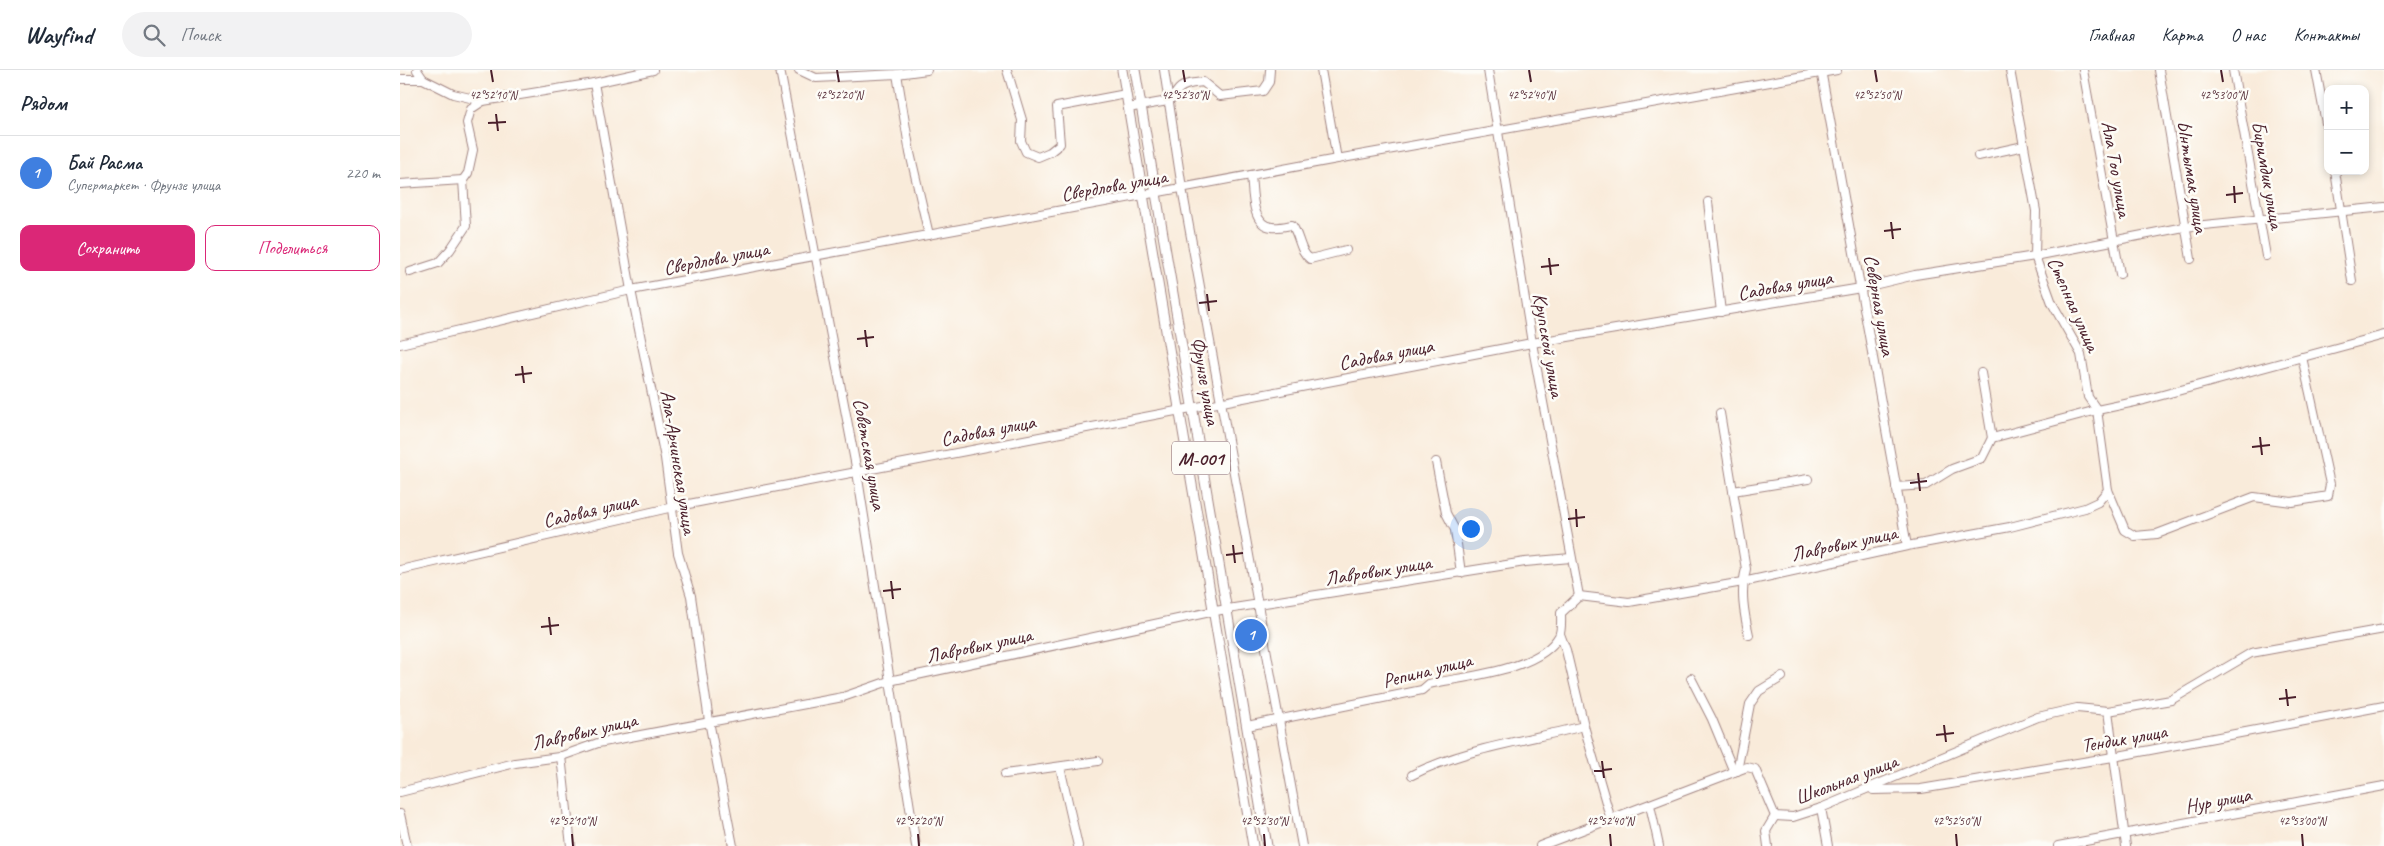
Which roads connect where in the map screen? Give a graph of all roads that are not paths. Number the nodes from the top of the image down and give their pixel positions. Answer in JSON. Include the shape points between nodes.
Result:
{"nodes":[{"id":1,"x":417,"y":70,"type":"edge"},
{"id":2,"x":653,"y":70,"type":"edge"},
{"id":3,"x":780,"y":70,"type":"edge"},
{"id":4,"x":799,"y":70,"type":"edge"},
{"id":5,"x":927,"y":70,"type":"edge"},
{"id":6,"x":1007,"y":70,"type":"edge"},
{"id":7,"x":1122,"y":70,"type":"edge"},
{"id":8,"x":1135,"y":70,"type":"edge"},
{"id":9,"x":1164,"y":70,"type":"edge"},
{"id":10,"x":1270,"y":70,"type":"edge"},
{"id":11,"x":1321,"y":70,"type":"edge"},
{"id":12,"x":1488,"y":70,"type":"edge"},
{"id":13,"x":1837,"y":70,"type":"edge"},
{"id":14,"x":2010,"y":70,"type":"edge"},
{"id":15,"x":2083,"y":70,"type":"edge"},
{"id":16,"x":2159,"y":70,"type":"edge"},
{"id":17,"x":2233,"y":70,"type":"edge"},
{"id":18,"x":2316,"y":70,"type":"edge"},
{"id":19,"x":1822,"y":71,"type":"edge"},
{"id":20,"x":897,"y":74,"type":"junction"},
{"id":21,"x":400,"y":79,"type":"edge"},
{"id":22,"x":423,"y":79,"type":"junction"},
{"id":23,"x":594,"y":83,"type":"junction"},
{"id":24,"x":1126,"y":94,"type":"junction"},
{"id":25,"x":483,"y":101,"type":"junction"},
{"id":26,"x":1168,"y":101,"type":"junction"},
{"id":27,"x":1140,"y":106,"type":"junction"},
{"id":28,"x":1128,"y":108,"type":"junction"},
{"id":29,"x":1499,"y":129,"type":"junction"},
{"id":30,"x":2327,"y":130,"type":"edge"},
{"id":31,"x":2024,"y":146,"type":"junction"},
{"id":32,"x":1978,"y":156,"type":"dead end"},
{"id":33,"x":1337,"y":159,"type":"junction"},
{"id":34,"x":1251,"y":175,"type":"junction"},
{"id":35,"x":2336,"y":175,"type":"edge"},
{"id":36,"x":463,"y":180,"type":"junction"},
{"id":37,"x":400,"y":184,"type":"edge"},
{"id":38,"x":1182,"y":188,"type":"junction"},
{"id":39,"x":1156,"y":194,"type":"junction"},
{"id":40,"x":1144,"y":196,"type":"junction"},
{"id":41,"x":1708,"y":202,"type":"dead end"},
{"id":42,"x":2384,"y":207,"type":"edge"},
{"id":43,"x":2342,"y":210,"type":"junction"},
{"id":44,"x":2259,"y":219,"type":"junction"},
{"id":45,"x":2184,"y":227,"type":"junction"},
{"id":46,"x":929,"y":235,"type":"junction"},
{"id":47,"x":2113,"y":241,"type":"junction"},
{"id":48,"x":1346,"y":250,"type":"dead end"},
{"id":49,"x":817,"y":255,"type":"junction"},
{"id":50,"x":2035,"y":256,"type":"junction"},
{"id":51,"x":2266,"y":256,"type":"dead end"},
{"id":52,"x":2190,"y":259,"type":"dead end"},
{"id":53,"x":410,"y":272,"type":"dead end"},
{"id":54,"x":2120,"y":274,"type":"dead end"},
{"id":55,"x":2352,"y":281,"type":"dead end"},
{"id":56,"x":1861,"y":288,"type":"junction"},
{"id":57,"x":631,"y":290,"type":"junction"},
{"id":58,"x":1721,"y":312,"type":"junction"},
{"id":59,"x":2384,"y":335,"type":"edge"},
{"id":60,"x":1532,"y":343,"type":"junction"},
{"id":61,"x":400,"y":344,"type":"edge"},
{"id":62,"x":2302,"y":357,"type":"junction"},
{"id":63,"x":1980,"y":373,"type":"dead end"},
{"id":64,"x":1221,"y":402,"type":"junction"},
{"id":65,"x":1193,"y":407,"type":"junction"},
{"id":66,"x":1181,"y":410,"type":"junction"},
{"id":67,"x":2097,"y":410,"type":"junction"},
{"id":68,"x":1720,"y":413,"type":"dead end"},
{"id":69,"x":1992,"y":438,"type":"junction"},
{"id":70,"x":1436,"y":462,"type":"dead end"},
{"id":71,"x":857,"y":472,"type":"junction"},
{"id":72,"x":1808,"y":479,"type":"dead end"},
{"id":73,"x":1896,"y":487,"type":"junction"},
{"id":74,"x":2108,"y":490,"type":"junction"},
{"id":75,"x":1733,"y":491,"type":"junction"},
{"id":76,"x":673,"y":507,"type":"junction"},
{"id":77,"x":1907,"y":546,"type":"junction"},
{"id":78,"x":1571,"y":558,"type":"junction"},
{"id":79,"x":400,"y":570,"type":"edge"},
{"id":80,"x":1461,"y":573,"type":"junction"},
{"id":81,"x":1743,"y":582,"type":"junction"},
{"id":82,"x":1579,"y":596,"type":"junction"},
{"id":83,"x":1257,"y":605,"type":"junction"},
{"id":84,"x":1227,"y":609,"type":"junction"},
{"id":85,"x":1215,"y":611,"type":"junction"},
{"id":86,"x":2384,"y":629,"type":"edge"},
{"id":87,"x":1560,"y":634,"type":"junction"},
{"id":88,"x":1749,"y":635,"type":"dead end"},
{"id":89,"x":1782,"y":677,"type":"dead end"},
{"id":90,"x":1691,"y":678,"type":"dead end"},
{"id":91,"x":889,"y":681,"type":"junction"},
{"id":92,"x":2384,"y":706,"type":"edge"},
{"id":93,"x":2108,"y":711,"type":"junction"},
{"id":94,"x":1279,"y":719,"type":"junction"},
{"id":95,"x":709,"y":721,"type":"junction"},
{"id":96,"x":1247,"y":726,"type":"junction"},
{"id":97,"x":1584,"y":726,"type":"junction"},
{"id":98,"x":562,"y":756,"type":"junction"},
{"id":99,"x":2113,"y":757,"type":"junction"},
{"id":100,"x":1098,"y":761,"type":"dead end"},
{"id":101,"x":1060,"y":767,"type":"junction"},
{"id":102,"x":1736,"y":771,"type":"junction"},
{"id":103,"x":1005,"y":774,"type":"dead end"},
{"id":104,"x":1412,"y":775,"type":"dead end"},
{"id":105,"x":2384,"y":786,"type":"edge"},
{"id":106,"x":1868,"y":790,"type":"junction"},
{"id":107,"x":400,"y":792,"type":"edge"},
{"id":108,"x":1650,"y":805,"type":"junction"},
{"id":109,"x":1821,"y":808,"type":"junction"},
{"id":110,"x":400,"y":814,"type":"edge"},
{"id":111,"x":1775,"y":816,"type":"junction"},
{"id":112,"x":1611,"y":820,"type":"junction"},
{"id":113,"x":2124,"y":835,"type":"junction"},
{"id":114,"x":407,"y":846,"type":"edge"},
{"id":115,"x":571,"y":846,"type":"edge"},
{"id":116,"x":733,"y":846,"type":"edge"},
{"id":117,"x":916,"y":846,"type":"edge"},
{"id":118,"x":1078,"y":846,"type":"edge"},
{"id":119,"x":1253,"y":846,"type":"edge"},
{"id":120,"x":1267,"y":846,"type":"edge"},
{"id":121,"x":1302,"y":846,"type":"edge"},
{"id":122,"x":1540,"y":846,"type":"edge"},
{"id":123,"x":1659,"y":846,"type":"edge"},
{"id":124,"x":1768,"y":846,"type":"edge"},
{"id":125,"x":1828,"y":846,"type":"edge"},
{"id":126,"x":2058,"y":846,"type":"edge"},
{"id":127,"x":2126,"y":846,"type":"edge"}],
"edges":[{"from":1,"to":22,"type":"street"},
{"from":2,"to":23,"type":"street"},
{"from":3,"to":49,"type":"street","name":"Советская улица"},
{"from":4,"to":20,"type":"street","via":[[816,78]]},
{"from":5,"to":20,"type":"street"},
{"from":6,"to":24,"type":"street","via":[[1022,120],[1021,141],[1026,152],[1038,157],[1060,144],[1057,108]]},
{"from":7,"to":24,"type":"main road","name":"Фрунзе улица","number":"M-001"},
{"from":8,"to":27,"type":"main road","name":"Фрунзе улица","number":"M-001"},
{"from":9,"to":26,"type":"street"},
{"from":10,"to":26,"type":"street","via":[[1269,82],[1263,91],[1220,96],[1203,82],[1178,89]]},
{"from":11,"to":33,"type":"street"},
{"from":12,"to":29,"type":"street","name":"Крупской улица"},
{"from":13,"to":19,"type":"street","name":"Свердлова улица"},
{"from":14,"to":31,"type":"street","name":"Степная улица"},
{"from":15,"to":47,"type":"street","name":"Ала Тоо улица"},
{"from":16,"to":45,"type":"street","name":"Ынтымак улица"},
{"from":17,"to":44,"type":"street","name":"Биримдик улица"},
{"from":18,"to":30,"type":"street"},
{"from":19,"to":29,"type":"street","name":"Свердлова улица"},
{"from":19,"to":56,"type":"street","name":"Северная улица"},
{"from":20,"to":46,"type":"street","via":[[910,153]]},
{"from":21,"to":22,"type":"street"},
{"from":22,"to":25,"type":"street","via":[[453,94]]},
{"from":23,"to":25,"type":"street"},
{"from":23,"to":57,"type":"street","name":"Ала-Арчинская улица"},
{"from":24,"to":28,"type":"main road","name":"Фрунзе улица","number":"M-001"},
{"from":25,"to":36,"type":"street","via":[[470,109],[467,122],[473,150],[468,173]]},
{"from":26,"to":27,"type":"street"},
{"from":26,"to":38,"type":"street"},
{"from":27,"to":28,"type":"street"},
{"from":27,"to":39,"type":"main road","name":"Фрунзе улица","number":"M-001"},
{"from":28,"to":40,"type":"main road","name":"Фрунзе улица","number":"M-001"},
{"from":29,"to":33,"type":"street","name":"Свердлова улица"},
{"from":29,"to":60,"type":"street","name":"Крупской улица"},
{"from":31,"to":32,"type":"street"},
{"from":31,"to":50,"type":"street","name":"Степная улица","via":[[2036,211]]},
{"from":33,"to":34,"type":"street","name":"Свердлова улица"},
{"from":34,"to":38,"type":"street","name":"Свердлова улица"},
{"from":34,"to":48,"type":"street","via":[[1256,213],[1261,223],[1270,227],[1292,225],[1303,254],[1310,259]]},
{"from":35,"to":43,"type":"street"},
{"from":36,"to":37,"type":"street"},
{"from":36,"to":53,"type":"street","via":[[466,226],[438,263]]},
{"from":38,"to":39,"type":"street","name":"Свердлова улица"},
{"from":38,"to":64,"type":"street"},
{"from":39,"to":40,"type":"street","name":"Свердлова улица"},
{"from":39,"to":65,"type":"main road","name":"Фрунзе улица","number":"M-001"},
{"from":40,"to":46,"type":"street","name":"Свердлова улица"},
{"from":40,"to":66,"type":"main road","name":"Фрунзе улица","number":"M-001"},
{"from":41,"to":58,"type":"street"},
{"from":42,"to":43,"type":"street","name":"Садовая улица"},
{"from":43,"to":44,"type":"street","name":"Садовая улица"},
{"from":43,"to":55,"type":"street"},
{"from":44,"to":45,"type":"street","name":"Садовая улица"},
{"from":44,"to":51,"type":"street","name":"Биримдик улица"},
{"from":45,"to":47,"type":"street","name":"Садовая улица"},
{"from":45,"to":52,"type":"street","name":"Ынтымак улица"},
{"from":46,"to":49,"type":"street","name":"Свердлова улица"},
{"from":47,"to":50,"type":"street","name":"Садовая улица"},
{"from":47,"to":54,"type":"street","name":"Ала Тоо улица"},
{"from":49,"to":57,"type":"street","name":"Свердлова улица"},
{"from":49,"to":71,"type":"street","name":"Советская улица"},
{"from":50,"to":56,"type":"street","name":"Садовая улица","via":[[1915,275]]},
{"from":50,"to":67,"type":"street","name":"Степная улица","via":[[2052,303],[2081,354],[2088,397]]},
{"from":56,"to":58,"type":"street","name":"Садовая улица"},
{"from":56,"to":73,"type":"street","name":"Северная улица"},
{"from":57,"to":61,"type":"street","name":"Свердлова улица"},
{"from":57,"to":76,"type":"street","name":"Ала-Арчинская улица"},
{"from":58,"to":60,"type":"street","name":"Садовая улица"},
{"from":59,"to":62,"type":"street"},
{"from":60,"to":64,"type":"street","name":"Садовая улица"},
{"from":60,"to":78,"type":"street","name":"Крупской улица"},
{"from":62,"to":67,"type":"street"},
{"from":62,"to":74,"type":"street","name":"Степная улица","via":[[2330,484],[2328,496],[2292,502],[2254,497],[2156,534],[2135,536],[2125,530]]},
{"from":63,"to":69,"type":"street"},
{"from":64,"to":65,"type":"street","name":"Садовая улица"},
{"from":64,"to":83,"type":"street"},
{"from":65,"to":66,"type":"street","name":"Садовая улица"},
{"from":65,"to":84,"type":"main road","name":"Фрунзе улица","number":"M-001"},
{"from":66,"to":71,"type":"street","name":"Садовая улица"},
{"from":66,"to":85,"type":"main road","name":"Фрунзе улица","number":"M-001"},
{"from":67,"to":69,"type":"street"},
{"from":67,"to":74,"type":"street","name":"Степная улица"},
{"from":68,"to":75,"type":"street"},
{"from":69,"to":73,"type":"street","via":[[1982,458],[1952,469],[1926,485]]},
{"from":70,"to":80,"type":"street","via":[[1446,513],[1455,530]]},
{"from":71,"to":76,"type":"street","name":"Садовая улица"},
{"from":71,"to":91,"type":"street","name":"Советская улица"},
{"from":72,"to":75,"type":"street"},
{"from":73,"to":77,"type":"street","name":"Северная улица"},
{"from":74,"to":77,"type":"street","name":"Лавровых улица","via":[[2098,502],[2085,508]]},
{"from":75,"to":81,"type":"street","via":[[1746,569]]},
{"from":76,"to":79,"type":"street","name":"Садовая улица"},
{"from":76,"to":95,"type":"street","name":"Ала-Арчинская улица","via":[[678,552],[691,596]]},
{"from":77,"to":81,"type":"street","name":"Лавровых улица"},
{"from":78,"to":80,"type":"street","name":"Лавровых улица"},
{"from":78,"to":82,"type":"street","name":"Крупской улица"},
{"from":80,"to":83,"type":"street","name":"Лавровых улица"},
{"from":81,"to":82,"type":"street","name":"Лавровых улица","via":[[1628,602]]},
{"from":81,"to":88,"type":"street","via":[[1743,608]]},
{"from":82,"to":87,"type":"street","via":[[1561,613]]},
{"from":83,"to":84,"type":"street","name":"Лавровых улица"},
{"from":83,"to":94,"type":"street"},
{"from":84,"to":85,"type":"street","name":"Лавровых улица"},
{"from":84,"to":96,"type":"main road","name":"Фрунзе улица","number":"M-001"},
{"from":85,"to":91,"type":"street","name":"Лавровых улица"},
{"from":85,"to":119,"type":"main road","name":"Фрунзе улица","number":"M-001"},
{"from":86,"to":93,"type":"street","name":"Школьная улица","via":[[2251,653],[2171,700]]},
{"from":87,"to":94,"type":"street","name":"Репина улица","via":[[1541,655],[1513,666],[1429,684],[1422,690]]},
{"from":87,"to":97,"type":"street"},
{"from":89,"to":102,"type":"street","via":[[1758,691],[1750,704]]},
{"from":90,"to":102,"type":"street"},
{"from":91,"to":95,"type":"street","name":"Лавровых улица","via":[[843,697]]},
{"from":91,"to":117,"type":"street","name":"Советская улица"},
{"from":92,"to":99,"type":"street","name":"Тендик улица"},
{"from":93,"to":99,"type":"street"},
{"from":93,"to":106,"type":"street","name":"Школьная улица","via":[[2077,708],[2038,717]]},
{"from":94,"to":96,"type":"street","name":"Репина улица"},
{"from":94,"to":121,"type":"street"},
{"from":95,"to":98,"type":"street","name":"Лавровых улица","via":[[598,743]]},
{"from":95,"to":116,"type":"street","name":"Ала-Арчинская улица"},
{"from":96,"to":120,"type":"main road","name":"Фрунзе улица","number":"M-001"},
{"from":97,"to":104,"type":"street","via":[[1473,753],[1429,766]]},
{"from":97,"to":112,"type":"street"},
{"from":98,"to":107,"type":"street","name":"Лавровых улица","via":[[515,763]]},
{"from":98,"to":115,"type":"street"},
{"from":99,"to":106,"type":"street","name":"Тендик улица","via":[[1921,788]]},
{"from":99,"to":113,"type":"street"},
{"from":100,"to":101,"type":"street"},
{"from":101,"to":103,"type":"street"},
{"from":101,"to":118,"type":"street"},
{"from":102,"to":108,"type":"street","name":"Школьная улица"},
{"from":102,"to":111,"type":"street","name":"Школьная улица","via":[[1747,767],[1756,769]]},
{"from":105,"to":113,"type":"street","name":"Нур улица"},
{"from":106,"to":109,"type":"street","name":"Школьная улица"},
{"from":108,"to":112,"type":"street","name":"Школьная улица"},
{"from":108,"to":123,"type":"street"},
{"from":109,"to":111,"type":"street","name":"Школьная улица","via":[[1794,818]]},
{"from":109,"to":125,"type":"street"},
{"from":110,"to":114,"type":"street"},
{"from":111,"to":124,"type":"street","via":[[1766,831]]},
{"from":112,"to":122,"type":"street","name":"Школьная улица"},
{"from":113,"to":126,"type":"street","name":"Нур улица"},
{"from":113,"to":127,"type":"street"}]}
